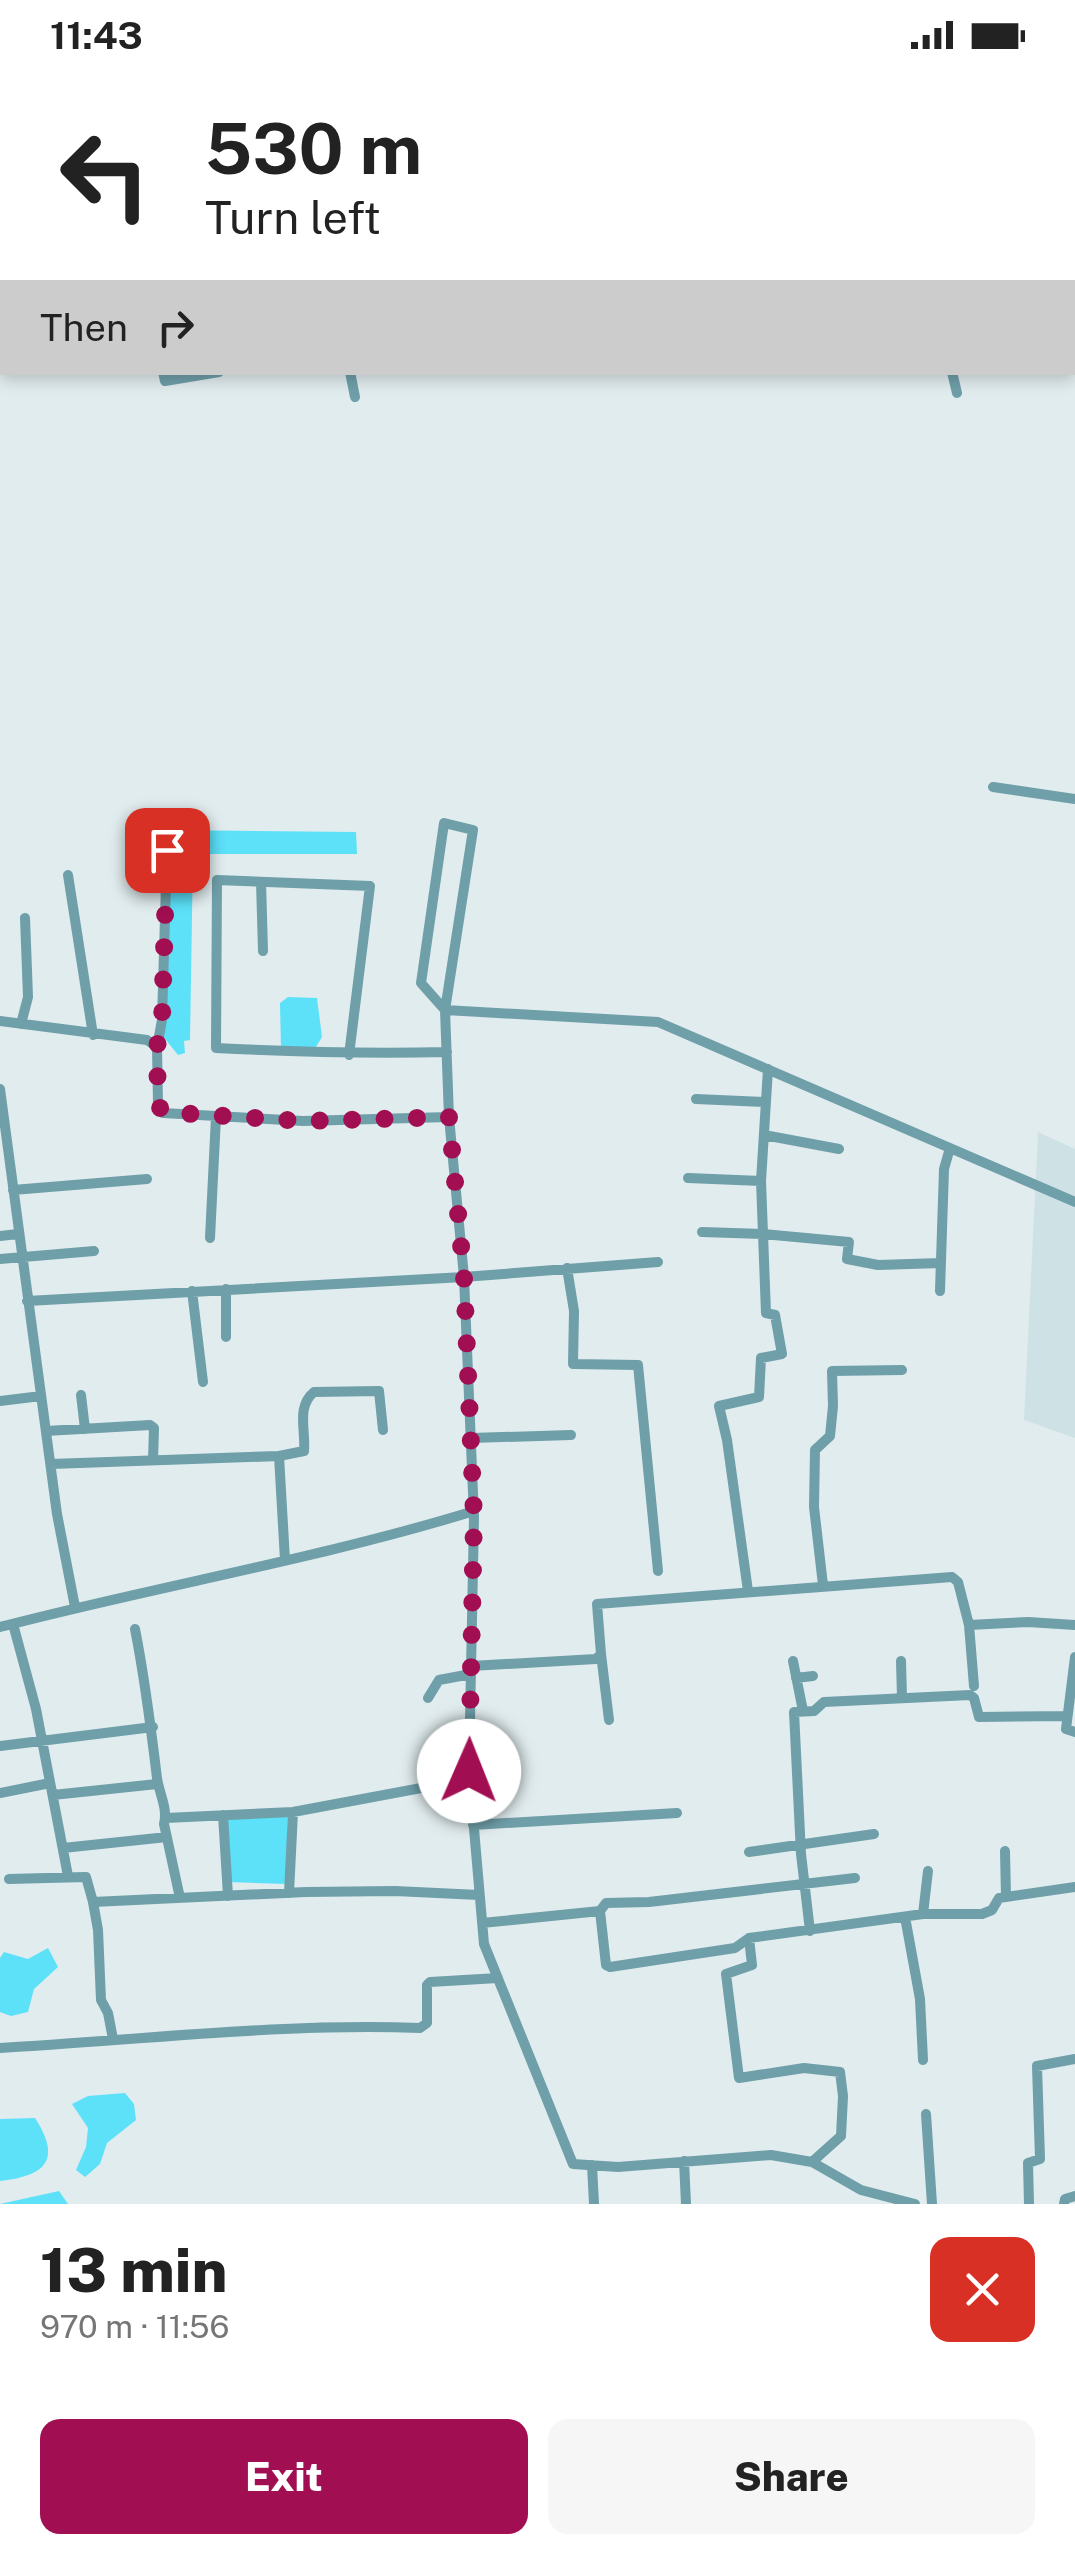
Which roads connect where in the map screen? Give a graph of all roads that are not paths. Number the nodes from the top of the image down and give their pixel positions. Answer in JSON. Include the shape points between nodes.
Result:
{"nodes":[{"id":1,"x":0,"y":72,"type":"edge"},
{"id":2,"x":0,"y":91,"type":"edge"},
{"id":3,"x":164,"y":375,"type":"edge"},
{"id":4,"x":202,"y":375,"type":"edge"},
{"id":5,"x":351,"y":375,"type":"edge"},
{"id":6,"x":953,"y":375,"type":"edge"},
{"id":7,"x":956,"y":393,"type":"dead end"},
{"id":8,"x":355,"y":397,"type":"dead end"},
{"id":9,"x":993,"y":787,"type":"dead end"},
{"id":10,"x":1075,"y":799,"type":"edge"},
{"id":11,"x":167,"y":850,"type":"dead end"},
{"id":12,"x":68,"y":875,"type":"dead end"},
{"id":13,"x":261,"y":882,"type":"junction"},
{"id":14,"x":26,"y":918,"type":"dead end"},
{"id":15,"x":263,"y":951,"type":"dead end"},
{"id":16,"x":446,"y":1010,"type":"junction"},
{"id":17,"x":0,"y":1021,"type":"edge"},
{"id":18,"x":21,"y":1024,"type":"junction"},
{"id":19,"x":93,"y":1035,"type":"junction"},
{"id":20,"x":157,"y":1047,"type":"junction"},
{"id":21,"x":446,"y":1052,"type":"junction"},
{"id":22,"x":349,"y":1054,"type":"junction"},
{"id":23,"x":768,"y":1069,"type":"junction"},
{"id":24,"x":0,"y":1090,"type":"edge"},
{"id":25,"x":696,"y":1100,"type":"dead end"},
{"id":26,"x":766,"y":1102,"type":"junction"},
{"id":27,"x":216,"y":1117,"type":"junction"},
{"id":28,"x":449,"y":1117,"type":"junction"},
{"id":29,"x":764,"y":1135,"type":"junction"},
{"id":30,"x":950,"y":1148,"type":"junction"},
{"id":31,"x":839,"y":1149,"type":"dead end"},
{"id":32,"x":688,"y":1178,"type":"dead end"},
{"id":33,"x":148,"y":1179,"type":"dead end"},
{"id":34,"x":762,"y":1181,"type":"junction"},
{"id":35,"x":14,"y":1190,"type":"junction"},
{"id":36,"x":1075,"y":1202,"type":"edge"},
{"id":37,"x":702,"y":1232,"type":"dead end"},
{"id":38,"x":18,"y":1234,"type":"junction"},
{"id":39,"x":763,"y":1234,"type":"junction"},
{"id":40,"x":0,"y":1236,"type":"edge"},
{"id":41,"x":210,"y":1238,"type":"dead end"},
{"id":42,"x":94,"y":1251,"type":"dead end"},
{"id":43,"x":22,"y":1256,"type":"junction"},
{"id":44,"x":0,"y":1259,"type":"edge"},
{"id":45,"x":658,"y":1262,"type":"dead end"},
{"id":46,"x":941,"y":1263,"type":"junction"},
{"id":47,"x":567,"y":1268,"type":"junction"},
{"id":48,"x":464,"y":1277,"type":"junction"},
{"id":49,"x":226,"y":1289,"type":"junction"},
{"id":50,"x":940,"y":1291,"type":"dead end"},
{"id":51,"x":192,"y":1292,"type":"junction"},
{"id":52,"x":27,"y":1301,"type":"junction"},
{"id":53,"x":226,"y":1337,"type":"dead end"},
{"id":54,"x":902,"y":1370,"type":"dead end"},
{"id":55,"x":203,"y":1382,"type":"dead end"},
{"id":56,"x":81,"y":1395,"type":"dead end"},
{"id":57,"x":41,"y":1396,"type":"junction"},
{"id":58,"x":0,"y":1401,"type":"edge"},
{"id":59,"x":84,"y":1429,"type":"junction"},
{"id":60,"x":383,"y":1430,"type":"dead end"},
{"id":61,"x":46,"y":1431,"type":"junction"},
{"id":62,"x":571,"y":1435,"type":"dead end"},
{"id":63,"x":471,"y":1438,"type":"junction"},
{"id":64,"x":279,"y":1456,"type":"junction"},
{"id":65,"x":153,"y":1460,"type":"junction"},
{"id":66,"x":51,"y":1464,"type":"junction"},
{"id":67,"x":474,"y":1512,"type":"junction"},
{"id":68,"x":285,"y":1560,"type":"junction"},
{"id":69,"x":658,"y":1571,"type":"dead end"},
{"id":70,"x":823,"y":1585,"type":"junction"},
{"id":71,"x":748,"y":1592,"type":"junction"},
{"id":72,"x":75,"y":1607,"type":"junction"},
{"id":73,"x":13,"y":1624,"type":"junction"},
{"id":74,"x":969,"y":1625,"type":"junction"},
{"id":75,"x":1075,"y":1625,"type":"edge"},
{"id":76,"x":0,"y":1627,"type":"edge"},
{"id":77,"x":134,"y":1629,"type":"dead end"},
{"id":78,"x":601,"y":1654,"type":"junction"},
{"id":79,"x":1075,"y":1657,"type":"edge"},
{"id":80,"x":792,"y":1661,"type":"dead end"},
{"id":81,"x":901,"y":1661,"type":"dead end"},
{"id":82,"x":471,"y":1670,"type":"junction"},
{"id":83,"x":814,"y":1676,"type":"dead end"},
{"id":84,"x":796,"y":1678,"type":"junction"},
{"id":85,"x":974,"y":1686,"type":"dead end"},
{"id":86,"x":428,"y":1698,"type":"dead end"},
{"id":87,"x":902,"y":1698,"type":"junction"},
{"id":88,"x":803,"y":1711,"type":"junction"},
{"id":89,"x":1068,"y":1716,"type":"junction"},
{"id":90,"x":609,"y":1720,"type":"dead end"},
{"id":91,"x":152,"y":1727,"type":"junction"},
{"id":92,"x":1075,"y":1732,"type":"edge"},
{"id":93,"x":42,"y":1740,"type":"junction"},
{"id":94,"x":0,"y":1746,"type":"edge"},
{"id":95,"x":470,"y":1779,"type":"junction"},
{"id":96,"x":157,"y":1784,"type":"junction"},
{"id":97,"x":52,"y":1789,"type":"junction"},
{"id":98,"x":0,"y":1794,"type":"edge"},
{"id":99,"x":292,"y":1812,"type":"junction"},
{"id":100,"x":677,"y":1813,"type":"dead end"},
{"id":101,"x":223,"y":1815,"type":"junction"},
{"id":102,"x":166,"y":1818,"type":"junction"},
{"id":103,"x":473,"y":1825,"type":"junction"},
{"id":104,"x":874,"y":1834,"type":"dead end"},
{"id":105,"x":167,"y":1837,"type":"junction"},
{"id":106,"x":801,"y":1843,"type":"junction"},
{"id":107,"x":62,"y":1848,"type":"junction"},
{"id":108,"x":1004,"y":1851,"type":"dead end"},
{"id":109,"x":749,"y":1852,"type":"dead end"},
{"id":110,"x":928,"y":1871,"type":"dead end"},
{"id":111,"x":68,"y":1876,"type":"junction"},
{"id":112,"x":855,"y":1878,"type":"dead end"},
{"id":113,"x":9,"y":1879,"type":"dead end"},
{"id":114,"x":804,"y":1886,"type":"junction"},
{"id":115,"x":1075,"y":1887,"type":"edge"},
{"id":116,"x":289,"y":1893,"type":"junction"},
{"id":117,"x":479,"y":1895,"type":"junction"},
{"id":118,"x":228,"y":1896,"type":"junction"},
{"id":119,"x":1006,"y":1897,"type":"junction"},
{"id":120,"x":180,"y":1898,"type":"junction"},
{"id":121,"x":93,"y":1902,"type":"junction"},
{"id":122,"x":600,"y":1911,"type":"junction"},
{"id":123,"x":924,"y":1914,"type":"junction"},
{"id":124,"x":905,"y":1917,"type":"junction"},
{"id":125,"x":482,"y":1923,"type":"junction"},
{"id":126,"x":810,"y":1931,"type":"junction"},
{"id":127,"x":750,"y":1938,"type":"junction"},
{"id":128,"x":498,"y":1978,"type":"junction"},
{"id":129,"x":114,"y":2039,"type":"junction"},
{"id":130,"x":0,"y":2048,"type":"edge"},
{"id":131,"x":1075,"y":2059,"type":"edge"},
{"id":132,"x":923,"y":2060,"type":"dead end"},
{"id":133,"x":926,"y":2114,"type":"dead end"},
{"id":134,"x":684,"y":2162,"type":"junction"},
{"id":135,"x":812,"y":2162,"type":"junction"},
{"id":136,"x":592,"y":2165,"type":"junction"},
{"id":137,"x":861,"y":2190,"type":"junction"},
{"id":138,"x":1075,"y":2196,"type":"edge"},
{"id":139,"x":594,"y":2204,"type":"edge"},
{"id":140,"x":686,"y":2204,"type":"edge"},
{"id":141,"x":861,"y":2204,"type":"edge"},
{"id":142,"x":915,"y":2204,"type":"edge"},
{"id":143,"x":932,"y":2204,"type":"edge"},
{"id":144,"x":1029,"y":2204,"type":"edge"},
{"id":145,"x":1064,"y":2204,"type":"edge"}],
"edges":[{"from":1,"to":2,"type":"street"},
{"from":3,"to":4,"type":"street","via":[[165,381]]},
{"from":5,"to":8,"type":"street"},
{"from":6,"to":7,"type":"street"},
{"from":9,"to":10,"type":"street"},
{"from":11,"to":20,"type":"street"},
{"from":12,"to":19,"type":"street"},
{"from":13,"to":15,"type":"street"},
{"from":13,"to":22,"type":"street","via":[[370,886]]},
{"from":13,"to":22,"type":"street","via":[[217,880],[216,1048]]},
{"from":14,"to":18,"type":"street"},
{"from":16,"to":16,"type":"street","via":[[421,983],[444,824],[473,830]]},
{"from":16,"to":21,"type":"street"},
{"from":16,"to":23,"type":"street","via":[[658,1022]]},
{"from":17,"to":18,"type":"street"},
{"from":18,"to":19,"type":"street"},
{"from":19,"to":20,"type":"street","via":[[147,1040]]},
{"from":20,"to":27,"type":"street","via":[[163,1112]]},
{"from":21,"to":22,"type":"street"},
{"from":21,"to":28,"type":"street"},
{"from":23,"to":26,"type":"street"},
{"from":23,"to":30,"type":"street"},
{"from":24,"to":35,"type":"street"},
{"from":25,"to":26,"type":"street"},
{"from":26,"to":29,"type":"street"},
{"from":27,"to":28,"type":"street"},
{"from":27,"to":41,"type":"street"},
{"from":28,"to":48,"type":"street"},
{"from":29,"to":31,"type":"street"},
{"from":29,"to":34,"type":"street"},
{"from":30,"to":36,"type":"street"},
{"from":30,"to":46,"type":"street"},
{"from":32,"to":34,"type":"street"},
{"from":33,"to":35,"type":"street"},
{"from":34,"to":39,"type":"street"},
{"from":35,"to":38,"type":"street"},
{"from":37,"to":39,"type":"street"},
{"from":38,"to":40,"type":"street"},
{"from":38,"to":43,"type":"street"},
{"from":39,"to":46,"type":"street","via":[[849,1242],[847,1259],[878,1265]]},
{"from":39,"to":71,"type":"street","via":[[766,1313],[778,1321],[782,1354],[761,1358],[759,1397],[719,1406]]},
{"from":42,"to":43,"type":"street"},
{"from":43,"to":44,"type":"street"},
{"from":43,"to":52,"type":"street"},
{"from":45,"to":47,"type":"street"},
{"from":46,"to":50,"type":"street"},
{"from":47,"to":48,"type":"street"},
{"from":47,"to":69,"type":"street","via":[[573,1364],[638,1365]]},
{"from":48,"to":49,"type":"street"},
{"from":48,"to":63,"type":"street"},
{"from":49,"to":51,"type":"street"},
{"from":49,"to":53,"type":"street"},
{"from":51,"to":52,"type":"street"},
{"from":51,"to":55,"type":"street"},
{"from":52,"to":57,"type":"street"},
{"from":54,"to":70,"type":"street","via":[[832,1371],[830,1436],[815,1450]]},
{"from":56,"to":59,"type":"street"},
{"from":57,"to":58,"type":"street"},
{"from":57,"to":61,"type":"street"},
{"from":59,"to":61,"type":"street"},
{"from":59,"to":65,"type":"street","via":[[150,1425]]},
{"from":60,"to":64,"type":"street","via":[[379,1391],[314,1392],[302,1414],[304,1450]]},
{"from":61,"to":66,"type":"street"},
{"from":62,"to":63,"type":"street"},
{"from":63,"to":67,"type":"street"},
{"from":64,"to":65,"type":"street"},
{"from":64,"to":68,"type":"street"},
{"from":65,"to":66,"type":"street"},
{"from":66,"to":72,"type":"street"},
{"from":67,"to":68,"type":"street"},
{"from":67,"to":82,"type":"street"},
{"from":68,"to":72,"type":"street"},
{"from":70,"to":71,"type":"street"},
{"from":70,"to":74,"type":"street","via":[[952,1577]]},
{"from":71,"to":78,"type":"street","via":[[597,1604]]},
{"from":72,"to":73,"type":"street"},
{"from":73,"to":76,"type":"street"},
{"from":73,"to":93,"type":"street"},
{"from":74,"to":75,"type":"street"},
{"from":74,"to":85,"type":"street"},
{"from":77,"to":91,"type":"street"},
{"from":78,"to":82,"type":"street","via":[[581,1662]]},
{"from":78,"to":90,"type":"street"},
{"from":79,"to":89,"type":"street"},
{"from":80,"to":84,"type":"street"},
{"from":81,"to":87,"type":"street"},
{"from":82,"to":86,"type":"street","via":[[439,1680]]},
{"from":82,"to":95,"type":"street"},
{"from":83,"to":84,"type":"street"},
{"from":84,"to":88,"type":"street"},
{"from":87,"to":88,"type":"street","via":[[824,1702]]},
{"from":87,"to":89,"type":"street","via":[[970,1695],[979,1717]]},
{"from":88,"to":106,"type":"street","via":[[794,1712]]},
{"from":89,"to":92,"type":"street","via":[[1066,1729]]},
{"from":91,"to":93,"type":"street"},
{"from":91,"to":96,"type":"street"},
{"from":93,"to":94,"type":"street"},
{"from":93,"to":97,"type":"street"},
{"from":95,"to":99,"type":"street"},
{"from":95,"to":103,"type":"street"},
{"from":96,"to":97,"type":"street"},
{"from":96,"to":102,"type":"street"},
{"from":97,"to":98,"type":"street"},
{"from":97,"to":107,"type":"street"},
{"from":99,"to":101,"type":"street"},
{"from":99,"to":116,"type":"street"},
{"from":100,"to":103,"type":"street"},
{"from":101,"to":102,"type":"street"},
{"from":101,"to":118,"type":"street"},
{"from":102,"to":105,"type":"street"},
{"from":103,"to":117,"type":"street"},
{"from":104,"to":106,"type":"street"},
{"from":105,"to":107,"type":"street"},
{"from":105,"to":120,"type":"street"},
{"from":106,"to":109,"type":"street"},
{"from":106,"to":114,"type":"street"},
{"from":107,"to":111,"type":"street"},
{"from":108,"to":119,"type":"street"},
{"from":110,"to":123,"type":"street"},
{"from":111,"to":113,"type":"street"},
{"from":111,"to":121,"type":"street","via":[[86,1877]]},
{"from":112,"to":114,"type":"street"},
{"from":114,"to":122,"type":"street","via":[[606,1903]]},
{"from":114,"to":126,"type":"street"},
{"from":115,"to":119,"type":"street"},
{"from":116,"to":117,"type":"street"},
{"from":116,"to":118,"type":"street"},
{"from":117,"to":125,"type":"street"},
{"from":118,"to":120,"type":"street"},
{"from":119,"to":123,"type":"street","via":[[982,1914]]},
{"from":120,"to":121,"type":"street"},
{"from":121,"to":129,"type":"street","via":[[101,2000]]},
{"from":122,"to":125,"type":"street"},
{"from":122,"to":127,"type":"street","via":[[610,1967],[735,1948]]},
{"from":123,"to":124,"type":"street"},
{"from":124,"to":126,"type":"street"},
{"from":124,"to":132,"type":"street"},
{"from":125,"to":128,"type":"street"},
{"from":126,"to":127,"type":"street"},
{"from":127,"to":135,"type":"street","via":[[752,1964],[726,1974],[739,2078],[804,2068],[840,2072],[841,2136]]},
{"from":128,"to":129,"type":"street","via":[[430,1982],[427,2024],[420,2028],[273,2028]]},
{"from":128,"to":136,"type":"street","via":[[573,2164]]},
{"from":129,"to":130,"type":"street"},
{"from":131,"to":144,"type":"street","via":[[1038,2066],[1040,2159],[1028,2163]]},
{"from":133,"to":143,"type":"street"},
{"from":134,"to":135,"type":"street","via":[[770,2155]]},
{"from":134,"to":136,"type":"street"},
{"from":134,"to":140,"type":"street"},
{"from":135,"to":137,"type":"street"},
{"from":136,"to":139,"type":"street"},
{"from":137,"to":141,"type":"street"},
{"from":137,"to":142,"type":"street"},
{"from":138,"to":145,"type":"street"}]}
